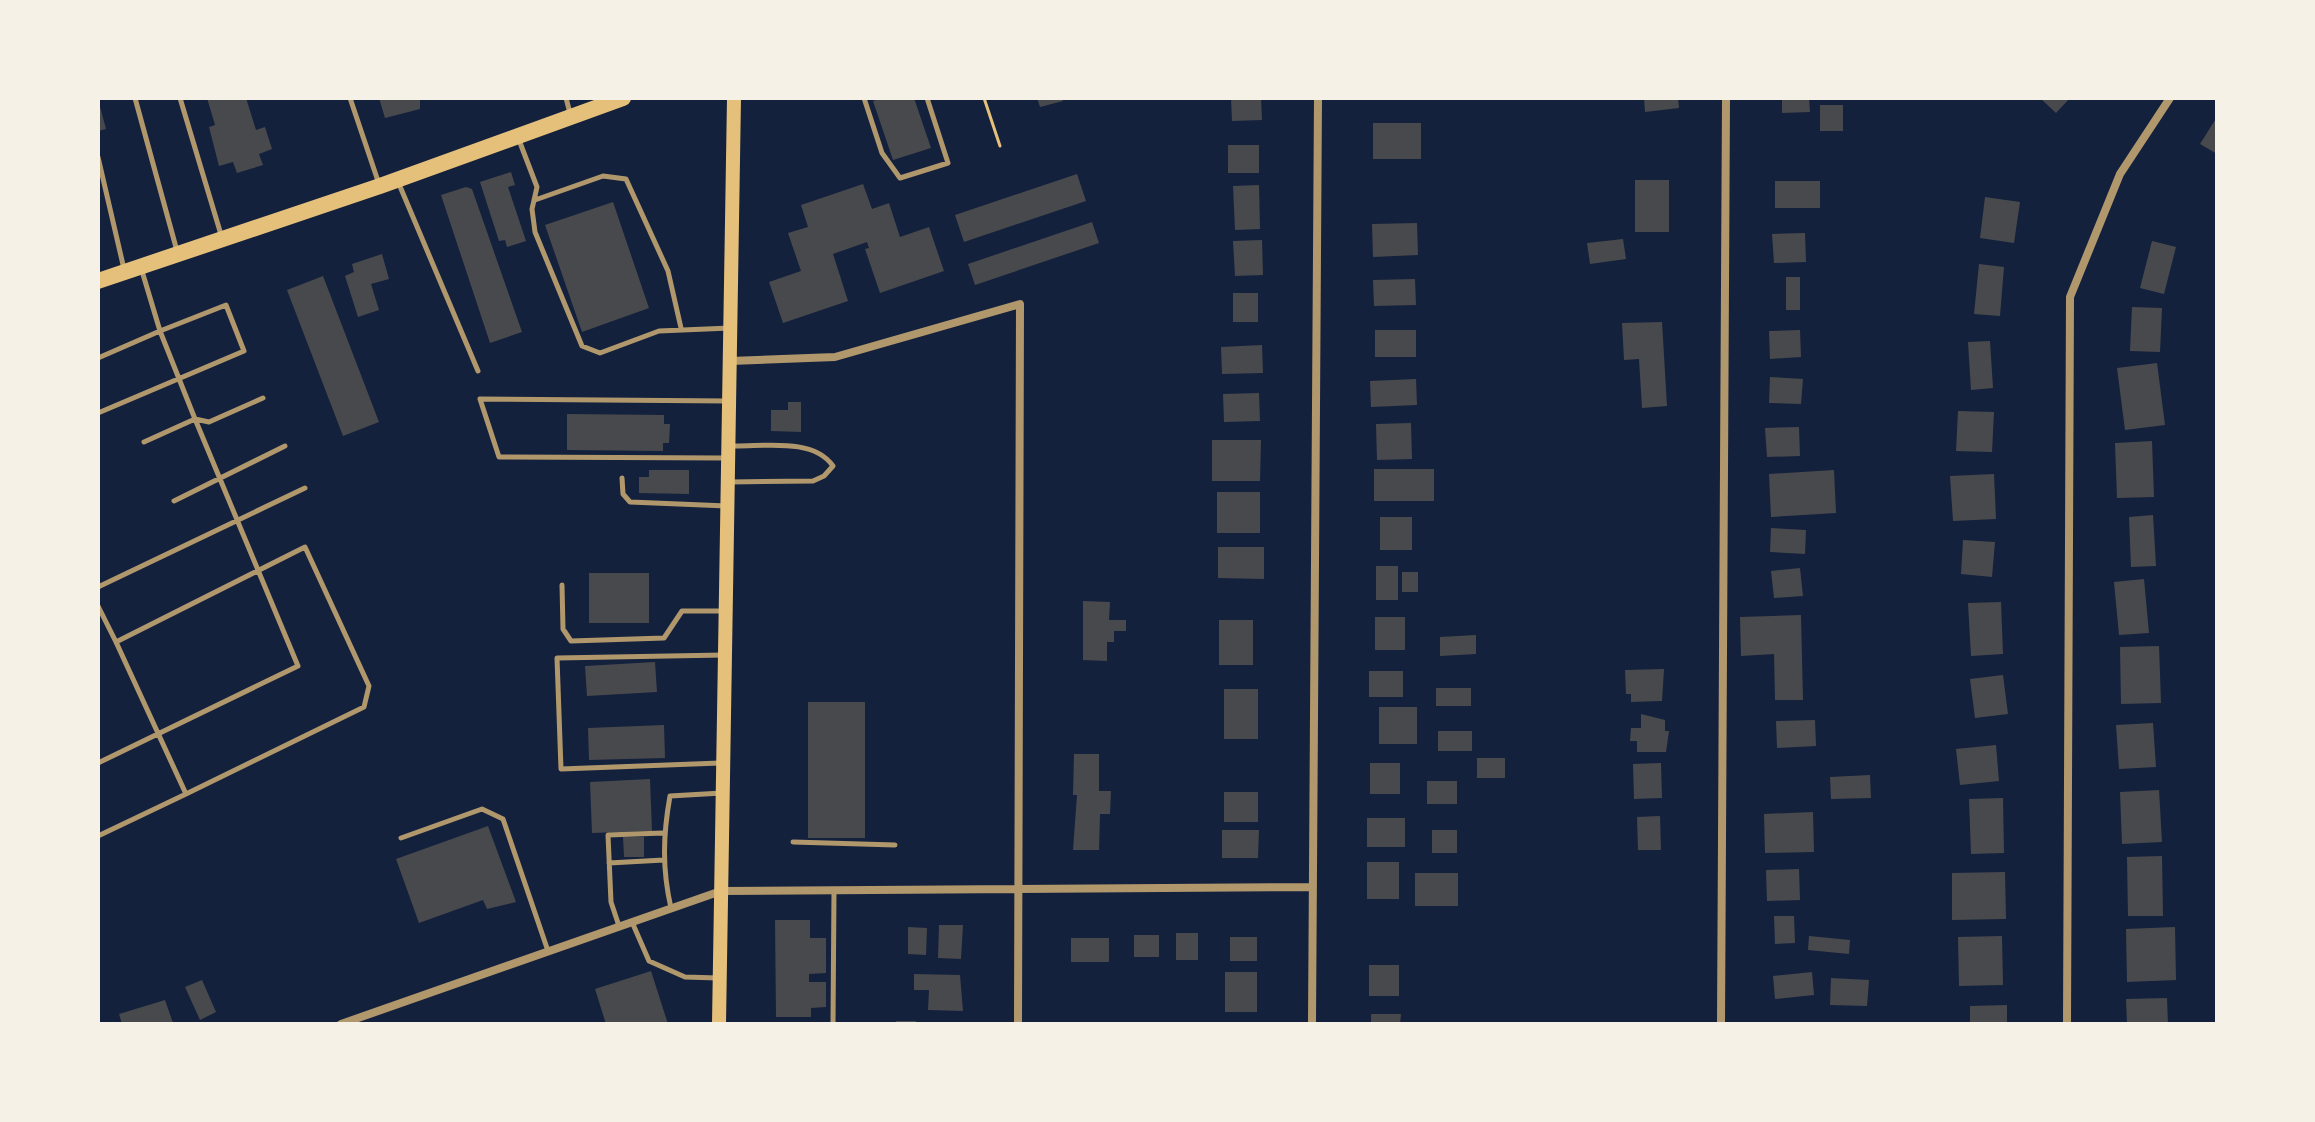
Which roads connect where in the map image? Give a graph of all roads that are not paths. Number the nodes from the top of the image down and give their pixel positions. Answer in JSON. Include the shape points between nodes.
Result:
{"nodes":[{"id":1,"x":135,"y":98,"type":"edge"},
{"id":2,"x":180,"y":98,"type":"edge"},
{"id":3,"x":350,"y":98,"type":"edge"},
{"id":4,"x":566,"y":98,"type":"edge"},
{"id":5,"x":623,"y":98,"type":"edge"},
{"id":6,"x":734,"y":98,"type":"edge"},
{"id":7,"x":864,"y":98,"type":"edge"},
{"id":8,"x":927,"y":98,"type":"edge"},
{"id":9,"x":1318,"y":98,"type":"edge"},
{"id":10,"x":1726,"y":98,"type":"edge"},
{"id":11,"x":2170,"y":98,"type":"edge"},
{"id":12,"x":571,"y":117,"type":"junction"},
{"id":13,"x":518,"y":135,"type":"junction"},
{"id":14,"x":98,"y":157,"type":"edge"},
{"id":15,"x":397,"y":180,"type":"junction"},
{"id":16,"x":380,"y":186,"type":"junction"},
{"id":17,"x":534,"y":201,"type":"junction"},
{"id":18,"x":223,"y":239,"type":"junction"},
{"id":19,"x":178,"y":254,"type":"junction"},
{"id":20,"x":133,"y":269,"type":"junction"},
{"id":21,"x":98,"y":281,"type":"edge"},
{"id":22,"x":681,"y":328,"type":"junction"},
{"id":23,"x":730,"y":328,"type":"junction"},
{"id":24,"x":160,"y":331,"type":"junction"},
{"id":25,"x":98,"y":358,"type":"edge"},
{"id":26,"x":730,"y":361,"type":"junction"},
{"id":27,"x":478,"y":371,"type":"dead end"},
{"id":28,"x":178,"y":379,"type":"junction"},
{"id":29,"x":263,"y":398,"type":"dead end"},
{"id":30,"x":729,"y":401,"type":"junction"},
{"id":31,"x":98,"y":413,"type":"edge"},
{"id":32,"x":195,"y":419,"type":"junction"},
{"id":33,"x":144,"y":442,"type":"dead end"},
{"id":34,"x":285,"y":446,"type":"dead end"},
{"id":35,"x":729,"y":452,"type":"junction"},
{"id":36,"x":219,"y":478,"type":"junction"},
{"id":37,"x":622,"y":478,"type":"dead end"},
{"id":38,"x":729,"y":482,"type":"junction"},
{"id":39,"x":305,"y":488,"type":"dead end"},
{"id":40,"x":174,"y":501,"type":"dead end"},
{"id":41,"x":728,"y":506,"type":"junction"},
{"id":42,"x":237,"y":520,"type":"junction"},
{"id":43,"x":258,"y":568,"type":"junction"},
{"id":44,"x":562,"y":585,"type":"dead end"},
{"id":45,"x":98,"y":587,"type":"edge"},
{"id":46,"x":98,"y":606,"type":"edge"},
{"id":47,"x":726,"y":611,"type":"junction"},
{"id":48,"x":116,"y":642,"type":"junction"},
{"id":49,"x":725,"y":655,"type":"junction"},
{"id":50,"x":158,"y":734,"type":"junction"},
{"id":51,"x":98,"y":763,"type":"edge"},
{"id":52,"x":724,"y":763,"type":"junction"},
{"id":53,"x":723,"y":793,"type":"junction"},
{"id":54,"x":186,"y":794,"type":"junction"},
{"id":55,"x":663,"y":833,"type":"junction"},
{"id":56,"x":98,"y":836,"type":"edge"},
{"id":57,"x":401,"y":838,"type":"dead end"},
{"id":58,"x":793,"y":842,"type":"dead end"},
{"id":59,"x":895,"y":845,"type":"dead end"},
{"id":60,"x":664,"y":860,"type":"junction"},
{"id":61,"x":609,"y":863,"type":"junction"},
{"id":62,"x":1313,"y":887,"type":"junction"},
{"id":63,"x":1020,"y":889,"type":"junction"},
{"id":64,"x":834,"y":890,"type":"junction"},
{"id":65,"x":721,"y":891,"type":"junction"},
{"id":66,"x":671,"y":908,"type":"junction"},
{"id":67,"x":632,"y":922,"type":"junction"},
{"id":68,"x":620,"y":927,"type":"junction"},
{"id":69,"x":548,"y":952,"type":"junction"},
{"id":70,"x":720,"y":978,"type":"junction"},
{"id":71,"x":341,"y":1024,"type":"edge"},
{"id":72,"x":719,"y":1024,"type":"edge"},
{"id":73,"x":833,"y":1024,"type":"edge"},
{"id":74,"x":1018,"y":1024,"type":"edge"},
{"id":75,"x":1312,"y":1024,"type":"edge"},
{"id":76,"x":1721,"y":1024,"type":"edge"},
{"id":77,"x":2067,"y":1024,"type":"edge"}],
"edges":[{"from":1,"to":19,"type":"lane"},
{"from":2,"to":18,"type":"lane"},
{"from":3,"to":16,"type":"lane"},
{"from":4,"to":12,"type":"lane"},
{"from":5,"to":12,"type":"main road"},
{"from":6,"to":23,"type":"main road"},
{"from":7,"to":8,"type":"lane","via":[[882,153],[900,178],[948,163]]},
{"from":9,"to":62,"type":"street"},
{"from":10,"to":76,"type":"street"},
{"from":11,"to":77,"type":"street","via":[[2120,174],[2070,297]]},
{"from":12,"to":13,"type":"main road"},
{"from":13,"to":15,"type":"main road"},
{"from":13,"to":17,"type":"lane","via":[[537,187]]},
{"from":14,"to":20,"type":"lane"},
{"from":15,"to":16,"type":"main road"},
{"from":15,"to":27,"type":"lane"},
{"from":16,"to":18,"type":"main road"},
{"from":17,"to":22,"type":"lane","via":[[603,176],[626,179],[668,271]]},
{"from":17,"to":22,"type":"lane","via":[[535,232],[582,346],[600,353]]},
{"from":18,"to":19,"type":"main road"},
{"from":19,"to":20,"type":"main road"},
{"from":20,"to":21,"type":"main road"},
{"from":20,"to":24,"type":"lane"},
{"from":22,"to":23,"type":"lane"},
{"from":23,"to":26,"type":"main road"},
{"from":24,"to":25,"type":"lane"},
{"from":24,"to":28,"type":"lane"},
{"from":24,"to":28,"type":"lane","via":[[226,305],[244,351]]},
{"from":26,"to":30,"type":"main road"},
{"from":26,"to":63,"type":"street","via":[[835,357],[1020,304]]},
{"from":28,"to":31,"type":"lane"},
{"from":28,"to":32,"type":"lane"},
{"from":29,"to":32,"type":"lane","via":[[209,422]]},
{"from":30,"to":35,"type":"main road"},
{"from":30,"to":35,"type":"lane","via":[[480,399],[499,457]]},
{"from":32,"to":33,"type":"lane"},
{"from":32,"to":36,"type":"lane"},
{"from":34,"to":36,"type":"lane"},
{"from":35,"to":38,"type":"main road"},
{"from":35,"to":38,"type":"lane","via":[[811,448],[824,453],[833,466],[813,481]]},
{"from":36,"to":40,"type":"lane"},
{"from":36,"to":42,"type":"lane"},
{"from":37,"to":41,"type":"lane","via":[[623,494],[630,502]]},
{"from":38,"to":41,"type":"main road"},
{"from":39,"to":42,"type":"lane"},
{"from":41,"to":47,"type":"main road"},
{"from":42,"to":43,"type":"lane"},
{"from":42,"to":45,"type":"lane"},
{"from":43,"to":48,"type":"lane"},
{"from":43,"to":50,"type":"lane","via":[[298,666]]},
{"from":43,"to":54,"type":"lane","via":[[305,547],[369,686],[364,707]]},
{"from":44,"to":47,"type":"lane","via":[[564,635],[571,641],[657,640],[670,634],[682,611]]},
{"from":46,"to":48,"type":"lane"},
{"from":47,"to":49,"type":"main road"},
{"from":48,"to":50,"type":"lane"},
{"from":49,"to":52,"type":"main road"},
{"from":49,"to":52,"type":"lane","via":[[557,658],[561,769]]},
{"from":50,"to":51,"type":"lane"},
{"from":50,"to":54,"type":"lane"},
{"from":52,"to":53,"type":"main road"},
{"from":53,"to":55,"type":"lane","via":[[670,796]]},
{"from":53,"to":65,"type":"main road"},
{"from":54,"to":56,"type":"lane"},
{"from":55,"to":60,"type":"lane"},
{"from":55,"to":61,"type":"lane","via":[[608,835]]},
{"from":57,"to":69,"type":"lane","via":[[482,809],[503,819]]},
{"from":58,"to":59,"type":"lane"},
{"from":60,"to":61,"type":"lane"},
{"from":60,"to":66,"type":"lane"},
{"from":61,"to":68,"type":"lane","via":[[611,902]]},
{"from":62,"to":63,"type":"street"},
{"from":62,"to":75,"type":"street"},
{"from":63,"to":64,"type":"street"},
{"from":63,"to":74,"type":"street"},
{"from":64,"to":65,"type":"street"},
{"from":64,"to":73,"type":"lane"},
{"from":65,"to":66,"type":"street"},
{"from":65,"to":70,"type":"main road"},
{"from":66,"to":67,"type":"street"},
{"from":67,"to":68,"type":"street"},
{"from":67,"to":70,"type":"lane","via":[[649,961],[685,977]]},
{"from":68,"to":69,"type":"street"},
{"from":69,"to":71,"type":"street"},
{"from":70,"to":72,"type":"main road"}]}
